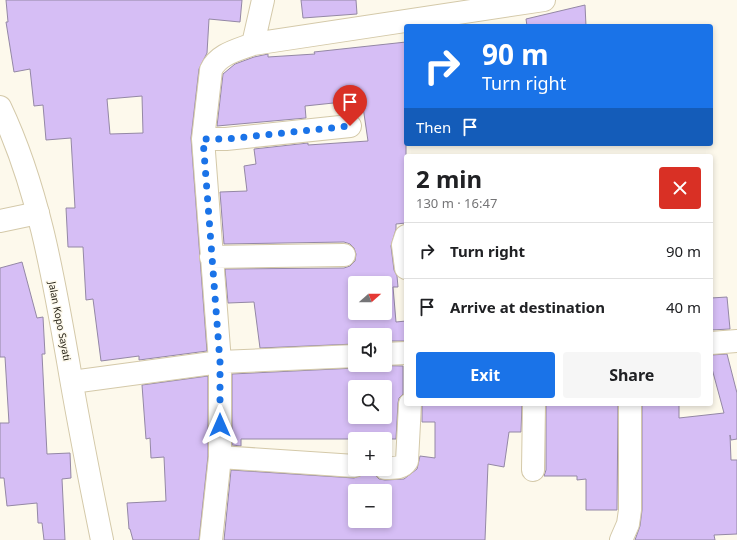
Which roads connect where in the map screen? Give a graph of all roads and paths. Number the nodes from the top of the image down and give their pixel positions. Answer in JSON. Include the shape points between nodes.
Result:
{"nodes":[{"id":1,"x":262,"y":0,"type":"edge"},
{"id":2,"x":544,"y":0,"type":"edge"},
{"id":3,"x":452,"y":20,"type":"edge"},
{"id":4,"x":419,"y":24,"type":"edge"},
{"id":5,"x":404,"y":26,"type":"edge"},
{"id":6,"x":253,"y":44,"type":"junction"},
{"id":7,"x":0,"y":107,"type":"edge"},
{"id":8,"x":350,"y":126,"type":"dead end"},
{"id":9,"x":5,"y":129,"type":"edge"},
{"id":10,"x":203,"y":139,"type":"junction"},
{"id":11,"x":38,"y":213,"type":"junction"},
{"id":12,"x":0,"y":221,"type":"edge"},
{"id":13,"x":404,"y":242,"type":"edge"},
{"id":14,"x":404,"y":253,"type":"edge"},
{"id":15,"x":344,"y":255,"type":"dead end"},
{"id":16,"x":211,"y":257,"type":"junction"},
{"id":17,"x":737,"y":340,"type":"edge"},
{"id":18,"x":713,"y":343,"type":"edge"},
{"id":19,"x":404,"y":353,"type":"edge"},
{"id":20,"x":392,"y":354,"type":"edge"},
{"id":21,"x":348,"y":356,"type":"edge"},
{"id":22,"x":220,"y":362,"type":"junction"},
{"id":23,"x":72,"y":382,"type":"junction"},
{"id":24,"x":410,"y":406,"type":"edge"},
{"id":25,"x":534,"y":406,"type":"edge"},
{"id":26,"x":630,"y":406,"type":"edge"},
{"id":27,"x":220,"y":457,"type":"junction"},
{"id":28,"x":348,"y":466,"type":"edge"},
{"id":29,"x":392,"y":468,"type":"edge"},
{"id":30,"x":533,"y":470,"type":"dead end"},
{"id":31,"x":102,"y":540,"type":"edge"},
{"id":32,"x":211,"y":540,"type":"edge"},
{"id":33,"x":621,"y":540,"type":"edge"}],
"edges":[{"from":1,"to":6,"type":"street"},
{"from":2,"to":3,"type":"street"},
{"from":3,"to":4,"type":"street"},
{"from":5,"to":6,"type":"street"},
{"from":6,"to":10,"type":"street","via":[[214,62]]},
{"from":7,"to":9,"type":"street","name":"Jalan Kopo Sayati"},
{"from":8,"to":10,"type":"street","via":[[226,139]]},
{"from":9,"to":11,"type":"street","name":"Jalan Kopo Sayati","via":[[26,171]]},
{"from":10,"to":16,"type":"street"},
{"from":11,"to":12,"type":"street"},
{"from":11,"to":23,"type":"street","name":"Jalan Kopo Sayati"},
{"from":13,"to":14,"type":"street"},
{"from":15,"to":16,"type":"street"},
{"from":16,"to":22,"type":"street"},
{"from":17,"to":18,"type":"street"},
{"from":19,"to":20,"type":"street"},
{"from":21,"to":22,"type":"street"},
{"from":22,"to":23,"type":"street"},
{"from":22,"to":27,"type":"street"},
{"from":23,"to":31,"type":"street","name":"Jalan Kopo Sayati"},
{"from":24,"to":29,"type":"street","via":[[407,461],[404,466]]},
{"from":25,"to":30,"type":"street"},
{"from":26,"to":33,"type":"street","via":[[630,510],[628,524]]},
{"from":27,"to":28,"type":"street"},
{"from":27,"to":32,"type":"street"}]}
